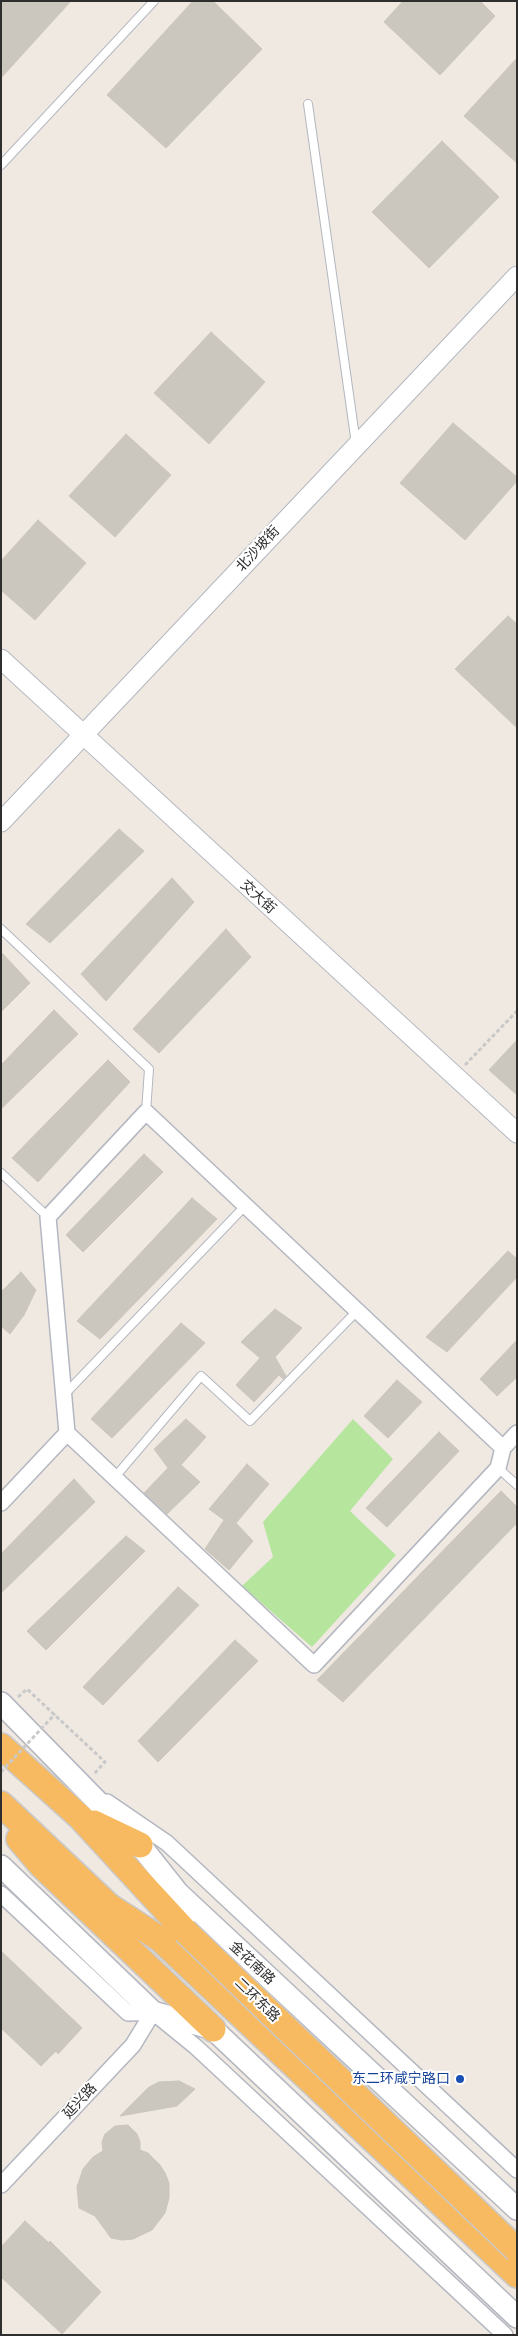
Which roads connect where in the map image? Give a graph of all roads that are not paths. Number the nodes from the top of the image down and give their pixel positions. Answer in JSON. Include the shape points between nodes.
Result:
{"nodes":[{"id":1,"x":154,"y":1,"type":"edge"},
{"id":2,"x":308,"y":104,"type":"dead end"},
{"id":3,"x":1,"y":165,"type":"edge"},
{"id":4,"x":517,"y":276,"type":"edge"},
{"id":5,"x":356,"y":446,"type":"junction"},
{"id":6,"x":1,"y":659,"type":"edge"},
{"id":7,"x":82,"y":735,"type":"junction"},
{"id":8,"x":1,"y":822,"type":"edge"},
{"id":9,"x":1,"y":929,"type":"edge"},
{"id":10,"x":146,"y":1112,"type":"junction"},
{"id":11,"x":517,"y":1132,"type":"edge"},
{"id":12,"x":1,"y":1174,"type":"edge"},
{"id":13,"x":246,"y":1206,"type":"junction"},
{"id":14,"x":48,"y":1217,"type":"junction"},
{"id":15,"x":356,"y":1311,"type":"junction"},
{"id":16,"x":64,"y":1395,"type":"junction"},
{"id":17,"x":67,"y":1433,"type":"junction"},
{"id":18,"x":517,"y":1433,"type":"edge"},
{"id":19,"x":503,"y":1448,"type":"junction"},
{"id":20,"x":498,"y":1468,"type":"junction"},
{"id":21,"x":115,"y":1477,"type":"junction"},
{"id":22,"x":517,"y":1485,"type":"edge"},
{"id":23,"x":1,"y":1503,"type":"edge"},
{"id":24,"x":1,"y":1703,"type":"edge"},
{"id":25,"x":1,"y":1732,"type":"edge"},
{"id":26,"x":1,"y":1746,"type":"edge"},
{"id":27,"x":12,"y":1769,"type":"edge"},
{"id":28,"x":84,"y":1786,"type":"junction"},
{"id":29,"x":1,"y":1804,"type":"edge"},
{"id":30,"x":80,"y":1817,"type":"junction"},
{"id":31,"x":1,"y":1818,"type":"edge"},
{"id":32,"x":140,"y":1845,"type":"junction"},
{"id":33,"x":1,"y":1866,"type":"edge"},
{"id":34,"x":1,"y":1894,"type":"edge"},
{"id":35,"x":153,"y":2012,"type":"junction"},
{"id":36,"x":213,"y":2029,"type":"junction"},
{"id":37,"x":517,"y":2170,"type":"edge"},
{"id":38,"x":1,"y":2185,"type":"edge"},
{"id":39,"x":517,"y":2208,"type":"edge"},
{"id":40,"x":517,"y":2250,"type":"edge"},
{"id":41,"x":517,"y":2275,"type":"edge"},
{"id":42,"x":517,"y":2317,"type":"edge"},
{"id":43,"x":505,"y":2335,"type":"edge"}],
"edges":[{"from":1,"to":3,"type":"lane"},
{"from":2,"to":5,"type":"lane"},
{"from":4,"to":5,"type":"street","name":"北沙坡街"},
{"from":5,"to":7,"type":"street","name":"北沙坡街"},
{"from":6,"to":7,"type":"street","name":"交大街"},
{"from":7,"to":8,"type":"street","name":"北沙坡街"},
{"from":7,"to":11,"type":"street","name":"交大街"},
{"from":9,"to":10,"type":"lane","via":[[149,1069]]},
{"from":10,"to":13,"type":"street"},
{"from":10,"to":14,"type":"street"},
{"from":12,"to":14,"type":"lane"},
{"from":13,"to":15,"type":"street"},
{"from":13,"to":16,"type":"lane"},
{"from":14,"to":16,"type":"street"},
{"from":15,"to":19,"type":"street"},
{"from":15,"to":21,"type":"lane","via":[[250,1421],[201,1376]]},
{"from":16,"to":17,"type":"street"},
{"from":17,"to":21,"type":"street"},
{"from":17,"to":23,"type":"street"},
{"from":18,"to":19,"type":"street"},
{"from":19,"to":20,"type":"street"},
{"from":20,"to":21,"type":"street","via":[[314,1665]]},
{"from":20,"to":22,"type":"lane"},
{"from":24,"to":28,"type":"main road","name":"金花南路"},
{"from":25,"to":27,"type":"highway"},
{"from":26,"to":27,"type":"highway","name":"二环东路"},
{"from":27,"to":30,"type":"highway","name":"二环东路"},
{"from":28,"to":32,"type":"main road","name":"金花南路"},
{"from":28,"to":37,"type":"street","via":[[167,1843]]},
{"from":29,"to":41,"type":"highway","name":"二环东路","via":[[109,1906],[160,1939]]},
{"from":30,"to":32,"type":"highway"},
{"from":30,"to":40,"type":"highway","name":"二环东路","bridge":true,"via":[[185,1931]]},
{"from":31,"to":36,"type":"highway","via":[[41,1865]]},
{"from":32,"to":39,"type":"main road","name":"金花南路","via":[[178,1893]]},
{"from":33,"to":35,"type":"main road"},
{"from":34,"to":35,"type":"street","via":[[128,2013]]},
{"from":35,"to":36,"type":"main road"},
{"from":35,"to":38,"type":"street","name":"延兴路","via":[[133,2045]]},
{"from":35,"to":43,"type":"street","via":[[196,2047]]},
{"from":36,"to":42,"type":"main road"}]}
